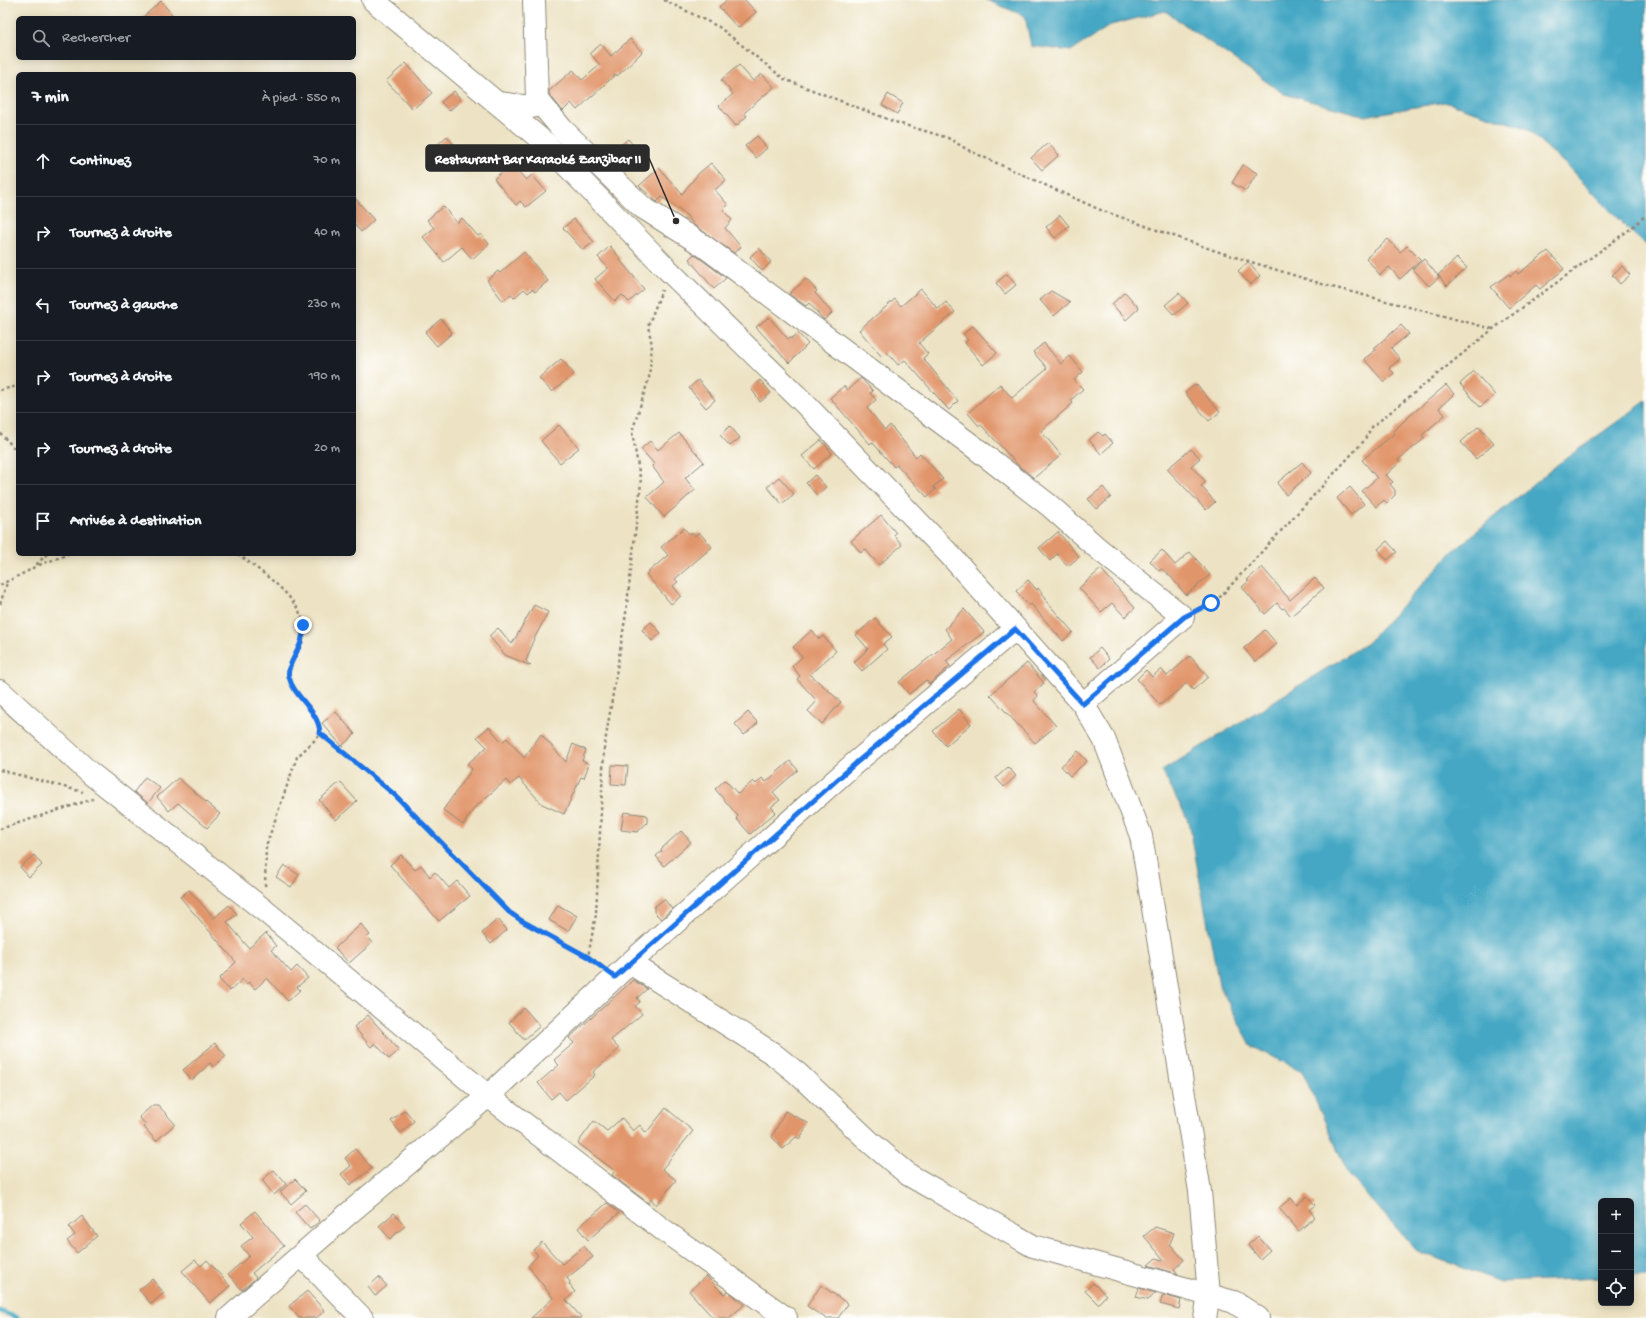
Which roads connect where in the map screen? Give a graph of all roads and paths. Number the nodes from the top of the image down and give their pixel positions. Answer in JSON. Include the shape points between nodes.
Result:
{"nodes":[{"id":1,"x":373,"y":0,"type":"edge"},
{"id":2,"x":534,"y":0,"type":"edge"},
{"id":3,"x":664,"y":0,"type":"edge"},
{"id":4,"x":538,"y":101,"type":"junction"},
{"id":5,"x":498,"y":103,"type":"junction"},
{"id":6,"x":562,"y":129,"type":"junction"},
{"id":7,"x":616,"y":215,"type":"junction"},
{"id":8,"x":1646,"y":215,"type":"edge"},
{"id":9,"x":670,"y":226,"type":"junction"},
{"id":10,"x":645,"y":245,"type":"junction"},
{"id":11,"x":666,"y":268,"type":"junction"},
{"id":12,"x":1493,"y":329,"type":"junction"},
{"id":13,"x":16,"y":386,"type":"edge"},
{"id":14,"x":0,"y":390,"type":"edge"},
{"id":15,"x":0,"y":433,"type":"edge"},
{"id":16,"x":16,"y":450,"type":"edge"},
{"id":17,"x":45,"y":556,"type":"edge"},
{"id":18,"x":64,"y":556,"type":"edge"},
{"id":19,"x":241,"y":556,"type":"edge"},
{"id":20,"x":37,"y":566,"type":"junction"},
{"id":21,"x":7,"y":583,"type":"junction"},
{"id":22,"x":0,"y":585,"type":"edge"},
{"id":23,"x":0,"y":604,"type":"edge"},
{"id":24,"x":1184,"y":617,"type":"junction"},
{"id":25,"x":1015,"y":629,"type":"junction"},
{"id":26,"x":0,"y":691,"type":"edge"},
{"id":27,"x":1083,"y":704,"type":"junction"},
{"id":28,"x":320,"y":733,"type":"junction"},
{"id":29,"x":0,"y":770,"type":"edge"},
{"id":30,"x":87,"y":794,"type":"dead end"},
{"id":31,"x":95,"y":799,"type":"dead end"},
{"id":32,"x":0,"y":829,"type":"edge"},
{"id":33,"x":265,"y":911,"type":"junction"},
{"id":34,"x":588,"y":957,"type":"junction"},
{"id":35,"x":623,"y":970,"type":"junction"},
{"id":36,"x":488,"y":1096,"type":"junction"},
{"id":37,"x":302,"y":1256,"type":"junction"},
{"id":38,"x":1209,"y":1295,"type":"junction"},
{"id":39,"x":229,"y":1318,"type":"edge"},
{"id":40,"x":362,"y":1318,"type":"edge"},
{"id":41,"x":786,"y":1318,"type":"edge"},
{"id":42,"x":1205,"y":1318,"type":"edge"},
{"id":43,"x":1258,"y":1318,"type":"edge"}],
"edges":[{"from":1,"to":5,"type":"street"},
{"from":2,"to":4,"type":"street"},
{"from":3,"to":12,"type":"path","via":[[719,27],[784,79],[895,122],[948,138],[968,150],[1098,209],[1213,250],[1325,285]]},
{"from":4,"to":5,"type":"street","via":[[536,106],[531,107]]},
{"from":4,"to":6,"type":"street"},
{"from":5,"to":7,"type":"street","via":[[542,139]]},
{"from":6,"to":7,"type":"street","via":[[611,202]]},
{"from":6,"to":9,"type":"street","via":[[645,210]]},
{"from":7,"to":10,"type":"street"},
{"from":8,"to":12,"type":"path"},
{"from":9,"to":10,"type":"street"},
{"from":9,"to":24,"type":"street","via":[[704,246],[968,442]]},
{"from":10,"to":11,"type":"street"},
{"from":11,"to":25,"type":"street","via":[[805,404],[950,555]]},
{"from":11,"to":34,"type":"path","via":[[664,284],[648,326],[652,345],[649,378],[632,432],[641,483],[626,613],[604,749],[596,914]]},
{"from":12,"to":24,"type":"path","via":[[1372,427],[1363,442],[1220,597]]},
{"from":13,"to":14,"type":"path"},
{"from":15,"to":16,"type":"path"},
{"from":17,"to":20,"type":"path"},
{"from":18,"to":20,"type":"path"},
{"from":19,"to":28,"type":"path","via":[[286,592],[298,611],[304,635],[289,667],[288,675],[293,688],[313,713]]},
{"from":20,"to":21,"type":"path"},
{"from":21,"to":22,"type":"path"},
{"from":21,"to":23,"type":"path"},
{"from":24,"to":27,"type":"street"},
{"from":25,"to":27,"type":"street"},
{"from":25,"to":35,"type":"street","via":[[856,763]]},
{"from":26,"to":33,"type":"street","via":[[90,773]]},
{"from":27,"to":38,"type":"street","via":[[1104,739],[1141,836],[1200,1192]]},
{"from":28,"to":33,"type":"path","via":[[297,757],[266,846]]},
{"from":28,"to":34,"type":"path","via":[[395,795],[509,912]]},
{"from":29,"to":30,"type":"path"},
{"from":31,"to":32,"type":"path"},
{"from":33,"to":36,"type":"street"},
{"from":34,"to":35,"type":"path"},
{"from":35,"to":36,"type":"street"},
{"from":35,"to":38,"type":"street","via":[[772,1053],[909,1175],[1038,1248]]},
{"from":36,"to":37,"type":"street"},
{"from":36,"to":41,"type":"street"},
{"from":37,"to":39,"type":"street"},
{"from":37,"to":40,"type":"street"},
{"from":38,"to":42,"type":"street"},
{"from":38,"to":43,"type":"street","via":[[1240,1304]]}]}
